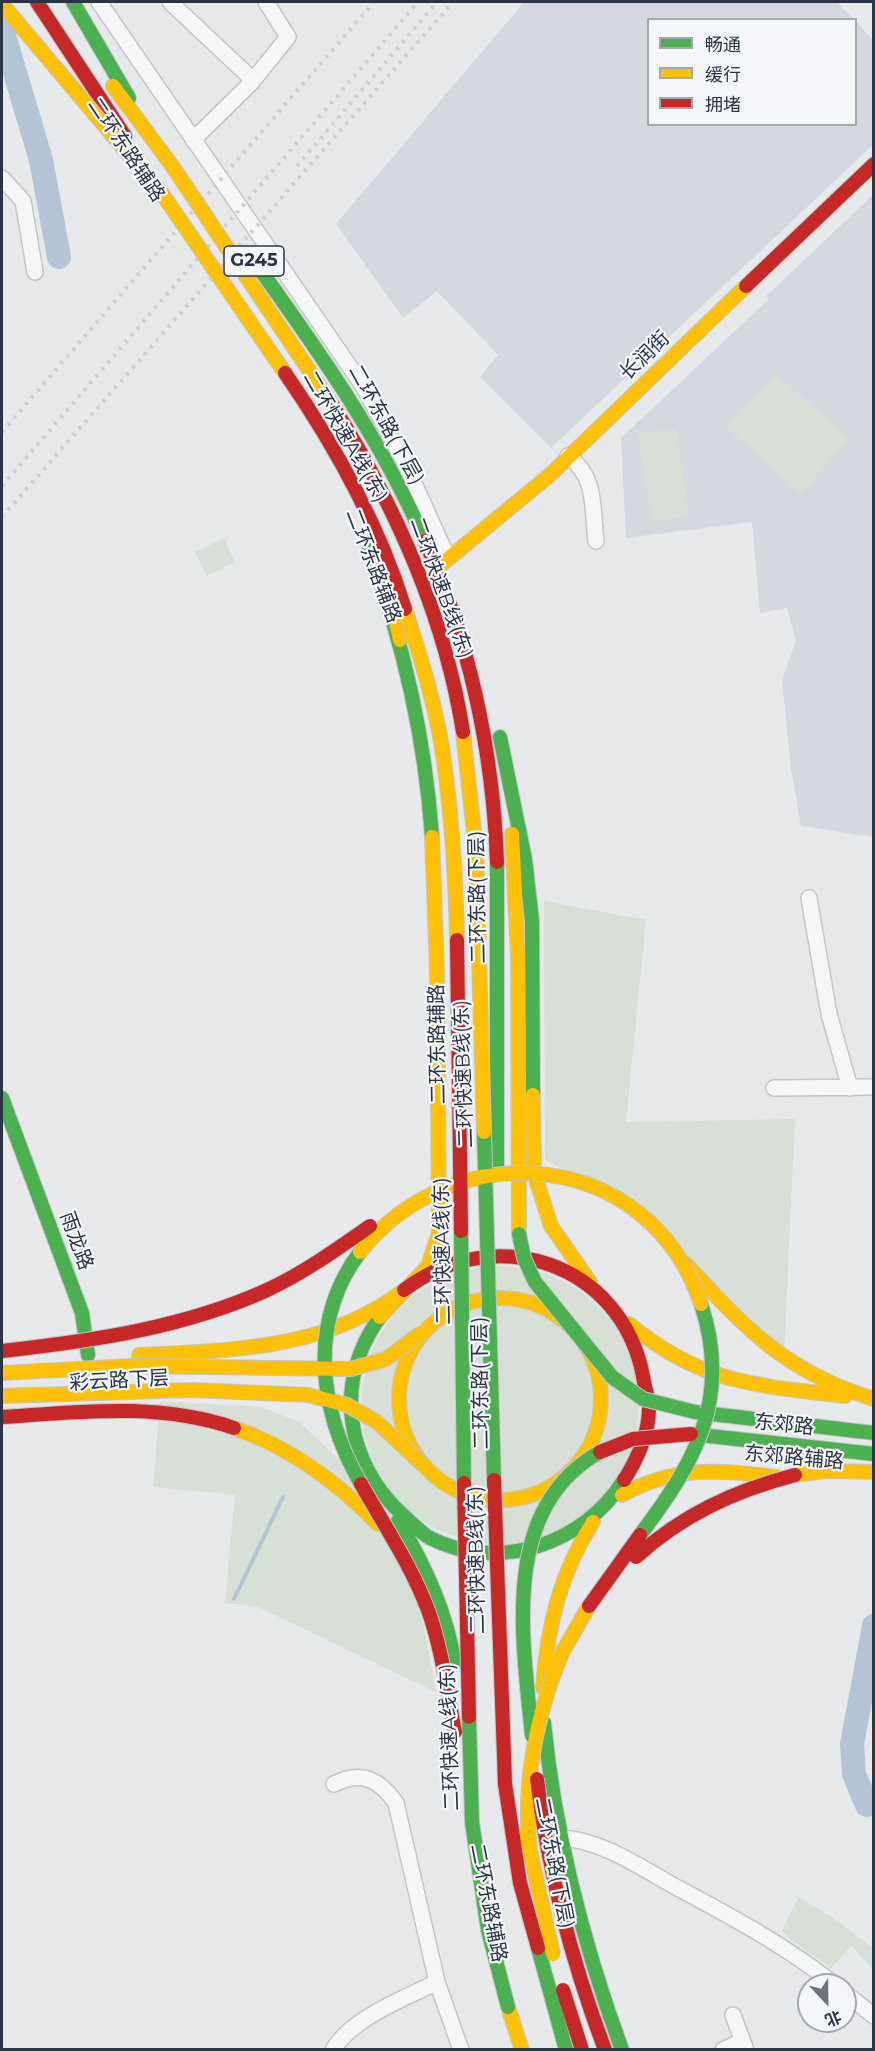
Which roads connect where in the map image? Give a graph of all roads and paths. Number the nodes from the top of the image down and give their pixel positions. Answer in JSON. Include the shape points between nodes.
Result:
{"nodes":[{"id":1,"x":26,"y":2,"type":"edge"},
{"id":2,"x":37,"y":2,"type":"edge"},
{"id":3,"x":50,"y":2,"type":"edge"},
{"id":4,"x":75,"y":2,"type":"edge"},
{"id":5,"x":99,"y":2,"type":"edge"},
{"id":6,"x":170,"y":2,"type":"edge"},
{"id":7,"x":266,"y":2,"type":"edge"},
{"id":8,"x":2,"y":4,"type":"edge"},
{"id":9,"x":66,"y":18,"type":"dead end"},
{"id":10,"x":253,"y":80,"type":"junction"},
{"id":11,"x":193,"y":140,"type":"junction"},
{"id":12,"x":873,"y":164,"type":"edge"},
{"id":13,"x":173,"y":167,"type":"junction"},
{"id":14,"x":2,"y":178,"type":"edge"},
{"id":15,"x":163,"y":195,"type":"junction"},
{"id":16,"x":35,"y":272,"type":"dead end"},
{"id":17,"x":360,"y":454,"type":"junction"},
{"id":18,"x":568,"y":456,"type":"junction"},
{"id":19,"x":391,"y":471,"type":"junction"},
{"id":20,"x":596,"y":541,"type":"dead end"},
{"id":21,"x":447,"y":557,"type":"junction"},
{"id":22,"x":436,"y":569,"type":"junction"},
{"id":23,"x":455,"y":575,"type":"dead end"},
{"id":24,"x":400,"y":640,"type":"junction"},
{"id":25,"x":497,"y":721,"type":"dead end"},
{"id":26,"x":500,"y":736,"type":"junction"},
{"id":27,"x":809,"y":898,"type":"dead end"},
{"id":28,"x":873,"y":1087,"type":"edge"},
{"id":29,"x":774,"y":1088,"type":"dead end"},
{"id":30,"x":850,"y":1088,"type":"junction"},
{"id":31,"x":2,"y":1098,"type":"edge"},
{"id":32,"x":442,"y":1188,"type":"junction"},
{"id":33,"x":677,"y":1255,"type":"junction"},
{"id":34,"x":407,"y":1288,"type":"junction"},
{"id":35,"x":611,"y":1306,"type":"junction"},
{"id":36,"x":421,"y":1333,"type":"junction"},
{"id":37,"x":583,"y":1342,"type":"junction"},
{"id":38,"x":2,"y":1351,"type":"edge"},
{"id":39,"x":89,"y":1360,"type":"junction"},
{"id":40,"x":2,"y":1368,"type":"edge"},
{"id":41,"x":2,"y":1373,"type":"edge"},
{"id":42,"x":2,"y":1396,"type":"edge"},
{"id":43,"x":873,"y":1400,"type":"edge"},
{"id":44,"x":92,"y":1402,"type":"junction"},
{"id":45,"x":2,"y":1409,"type":"edge"},
{"id":46,"x":2,"y":1417,"type":"edge"},
{"id":47,"x":873,"y":1432,"type":"edge"},
{"id":48,"x":873,"y":1454,"type":"edge"},
{"id":49,"x":423,"y":1465,"type":"junction"},
{"id":50,"x":576,"y":1467,"type":"junction"},
{"id":51,"x":873,"y":1472,"type":"edge"},
{"id":52,"x":873,"y":1485,"type":"edge"},
{"id":53,"x":380,"y":1493,"type":"junction"},
{"id":54,"x":604,"y":1510,"type":"junction"},
{"id":55,"x":394,"y":1543,"type":"junction"},
{"id":56,"x":589,"y":1606,"type":"junction"},
{"id":57,"x":334,"y":1784,"type":"dead end"},
{"id":58,"x":522,"y":1803,"type":"junction"},
{"id":59,"x":472,"y":1822,"type":"junction"},
{"id":60,"x":560,"y":1838,"type":"junction"},
{"id":61,"x":552,"y":1874,"type":"junction"},
{"id":62,"x":556,"y":1896,"type":"junction"},
{"id":63,"x":820,"y":1973,"type":"edge"},
{"id":64,"x":437,"y":1982,"type":"junction"},
{"id":65,"x":561,"y":1985,"type":"junction"},
{"id":66,"x":857,"y":2003,"type":"edge"},
{"id":67,"x":733,"y":2015,"type":"dead end"},
{"id":68,"x":873,"y":2016,"type":"edge"},
{"id":69,"x":558,"y":2022,"type":"junction"},
{"id":70,"x":744,"y":2045,"type":"edge"},
{"id":71,"x":333,"y":2049,"type":"edge"},
{"id":72,"x":461,"y":2049,"type":"edge"},
{"id":73,"x":524,"y":2049,"type":"edge"},
{"id":74,"x":564,"y":2049,"type":"edge"},
{"id":75,"x":582,"y":2049,"type":"edge"},
{"id":76,"x":605,"y":2049,"type":"edge"},
{"id":77,"x":622,"y":2049,"type":"edge"},
{"id":78,"x":723,"y":2049,"type":"edge"}],
"edges":[{"from":1,"to":24,"type":"main road","name":"二环东路辅路","via":[[301,412],[354,515]]},
{"from":2,"to":15,"type":"main road","bridge":true},
{"from":3,"to":17,"type":"main road","name":"二环东路(下层)","number":"G245","via":[[167,175],[318,383]]},
{"from":4,"to":13,"type":"main road"},
{"from":4,"to":19,"type":"main road","name":"二环东路(下层)","number":"G245","via":[[171,148],[334,372]]},
{"from":5,"to":11,"type":"street"},
{"from":6,"to":10,"type":"street"},
{"from":7,"to":10,"type":"street","via":[[288,37]]},
{"from":8,"to":15,"type":"main road","bridge":true},
{"from":9,"to":13,"type":"main road"},
{"from":10,"to":11,"type":"street"},
{"from":11,"to":21,"type":"street","via":[[363,386],[409,471]]},
{"from":12,"to":18,"type":"main road","name":"长润街"},
{"from":13,"to":69,"type":"main road","name":"二环快速B线(东)","bridge":true,"via":[[317,378],[369,463],[417,571],[456,691],[468,758],[476,850],[505,1784],[520,1883]]},
{"from":14,"to":16,"type":"street","via":[[23,201]]},
{"from":15,"to":59,"type":"main road","name":"二环快速A线(东)","bridge":true,"via":[[299,393],[364,507],[409,617],[441,742],[454,864],[459,1019]]},
{"from":17,"to":24,"type":"main road","number":"G245","via":[[387,519],[391,594]]},
{"from":17,"to":74,"type":"main road","name":"二环东路(下层)","number":"G245","bridge":true,"via":[[417,571],[448,664],[469,749],[477,835],[480,949],[480,1318],[484,1543],[492,1701],[515,1877],[536,1967]]},
{"from":18,"to":20,"type":"street","via":[[582,467],[590,483]]},
{"from":18,"to":21,"type":"main road","name":"长润街"},
{"from":19,"to":21,"type":"main road","number":"G245"},
{"from":19,"to":22,"type":"main road","name":"二环东路(下层)"},
{"from":21,"to":22,"type":"main road","name":"长润街"},
{"from":21,"to":23,"type":"main road","number":"G245"},
{"from":22,"to":58,"type":"main road","name":"二环东路(下层)","via":[[466,659],[488,746],[495,814],[504,1559],[510,1689]]},
{"from":24,"to":34,"type":"main road","name":"二环东路辅路","number":"G245","via":[[421,726],[432,822],[437,983],[438,1222],[434,1258]]},
{"from":25,"to":26,"type":"main road"},
{"from":26,"to":35,"type":"main road","via":[[524,850],[532,920],[533,1155],[538,1192],[571,1257]]},
{"from":26,"to":37,"type":"main road","bridge":true,"via":[[511,822],[518,937],[521,1246],[535,1282]]},
{"from":27,"to":30,"type":"street","via":[[830,1014]]},
{"from":28,"to":30,"type":"street"},
{"from":29,"to":30,"type":"street"},
{"from":31,"to":39,"type":"main road","name":"雨龙路","via":[[82,1313]]},
{"from":32,"to":33,"type":"main road","bridge":true,"via":[[505,1172],[572,1178],[626,1203]]},
{"from":32,"to":38,"type":"main road","bridge":true,"via":[[413,1200],[297,1275],[235,1304],[129,1334]]},
{"from":32,"to":55,"type":"main road","bridge":true,"via":[[400,1212],[361,1251],[336,1294],[325,1335],[325,1383],[337,1436],[367,1500]]},
{"from":33,"to":43,"type":"main road","bridge":true,"via":[[772,1352],[829,1384]]},
{"from":33,"to":56,"type":"main road","bridge":true,"via":[[698,1291],[707,1320],[713,1369],[709,1409],[676,1483]]},
{"from":34,"to":35,"type":"main road","via":[[431,1271],[455,1261],[506,1255],[561,1270]]},
{"from":34,"to":39,"type":"main road","name":"彩云路下层","number":"G245","via":[[367,1315],[284,1344]]},
{"from":34,"to":53,"type":"main road","via":[[371,1329],[360,1350],[350,1393],[355,1435]]},
{"from":35,"to":43,"type":"main road","via":[[640,1335],[678,1362],[708,1375]]},
{"from":35,"to":54,"type":"main road","via":[[624,1322],[640,1358],[647,1388],[648,1419],[640,1459],[631,1478]]},
{"from":36,"to":37,"type":"main road","bridge":true,"via":[[458,1308],[508,1299],[525,1302],[557,1317]]},
{"from":36,"to":41,"type":"main road","bridge":true,"via":[[386,1359],[351,1369],[133,1366]]},
{"from":36,"to":49,"type":"main road","bridge":true,"via":[[405,1356],[396,1396],[407,1439]]},
{"from":37,"to":47,"type":"main road","name":"东郊路","bridge":true,"via":[[612,1377],[631,1392],[658,1404],[695,1412]]},
{"from":37,"to":50,"type":"main road","bridge":true,"via":[[600,1375],[603,1414],[594,1443]]},
{"from":39,"to":40,"type":"main road","name":"彩云路下层","number":"G245"},
{"from":39,"to":44,"type":"main road","name":"雨龙路"},
{"from":42,"to":49,"type":"main road","bridge":true,"via":[[180,1390],[308,1395],[346,1406],[377,1422]]},
{"from":44,"to":45,"type":"main road","name":"彩云路下层"},
{"from":44,"to":53,"type":"main road","name":"彩云路下层","via":[[239,1396],[288,1401],[323,1416],[347,1438]]},
{"from":46,"to":55,"type":"main road","bridge":true,"via":[[140,1411],[193,1416],[221,1424],[293,1454],[354,1498]]},
{"from":48,"to":50,"type":"main road","name":"东郊路","bridge":true,"via":[[662,1434],[601,1448]]},
{"from":49,"to":50,"type":"main road","bridge":true,"via":[[459,1491],[490,1498],[536,1490]]},
{"from":50,"to":61,"type":"main road","bridge":true,"via":[[561,1482],[542,1514],[526,1568],[532,1734]]},
{"from":51,"to":56,"type":"main road","bridge":true,"via":[[795,1474],[725,1496],[658,1537]]},
{"from":52,"to":54,"type":"main road","name":"东郊路辅路","via":[[683,1471],[638,1485]]},
{"from":53,"to":54,"type":"main road","via":[[425,1535],[446,1545],[494,1556],[548,1546],[576,1532]]},
{"from":53,"to":73,"type":"main road","name":"二环东路辅路","via":[[417,1550],[448,1628],[481,1873],[502,1974]]},
{"from":54,"to":60,"type":"main road","via":[[579,1546],[549,1632],[543,1689],[545,1745]]},
{"from":55,"to":59,"type":"main road","bridge":true,"via":[[421,1591],[436,1634]]},
{"from":56,"to":69,"type":"main road","bridge":true,"via":[[563,1651],[546,1695],[530,1772],[529,1847]]},
{"from":57,"to":64,"type":"street","via":[[350,1776],[370,1779],[387,1790],[396,1803]]},
{"from":58,"to":61,"type":"main road","bridge":true},
{"from":58,"to":65,"type":"main road","name":"二环东路(下层)","bridge":true,"via":[[538,1896]]},
{"from":59,"to":73,"type":"main road","name":"二环快速A线(东)","bridge":true,"via":[[488,1930]]},
{"from":60,"to":63,"type":"street","via":[[580,1841],[624,1858],[744,1923]]},
{"from":60,"to":77,"type":"main road","via":[[579,1927]]},
{"from":61,"to":62,"type":"main road","bridge":true},
{"from":62,"to":65,"type":"main road","bridge":true},
{"from":62,"to":76,"type":"main road","bridge":true},
{"from":64,"to":71,"type":"street","via":[[352,2027]]},
{"from":64,"to":72,"type":"street"},
{"from":65,"to":75,"type":"main road","name":"二环东路(下层)","bridge":true},
{"from":66,"to":68,"type":"street"},
{"from":67,"to":70,"type":"street"},
{"from":69,"to":74,"type":"main road","name":"二环快速B线(东)","bridge":true},
{"from":70,"to":78,"type":"street"}]}
